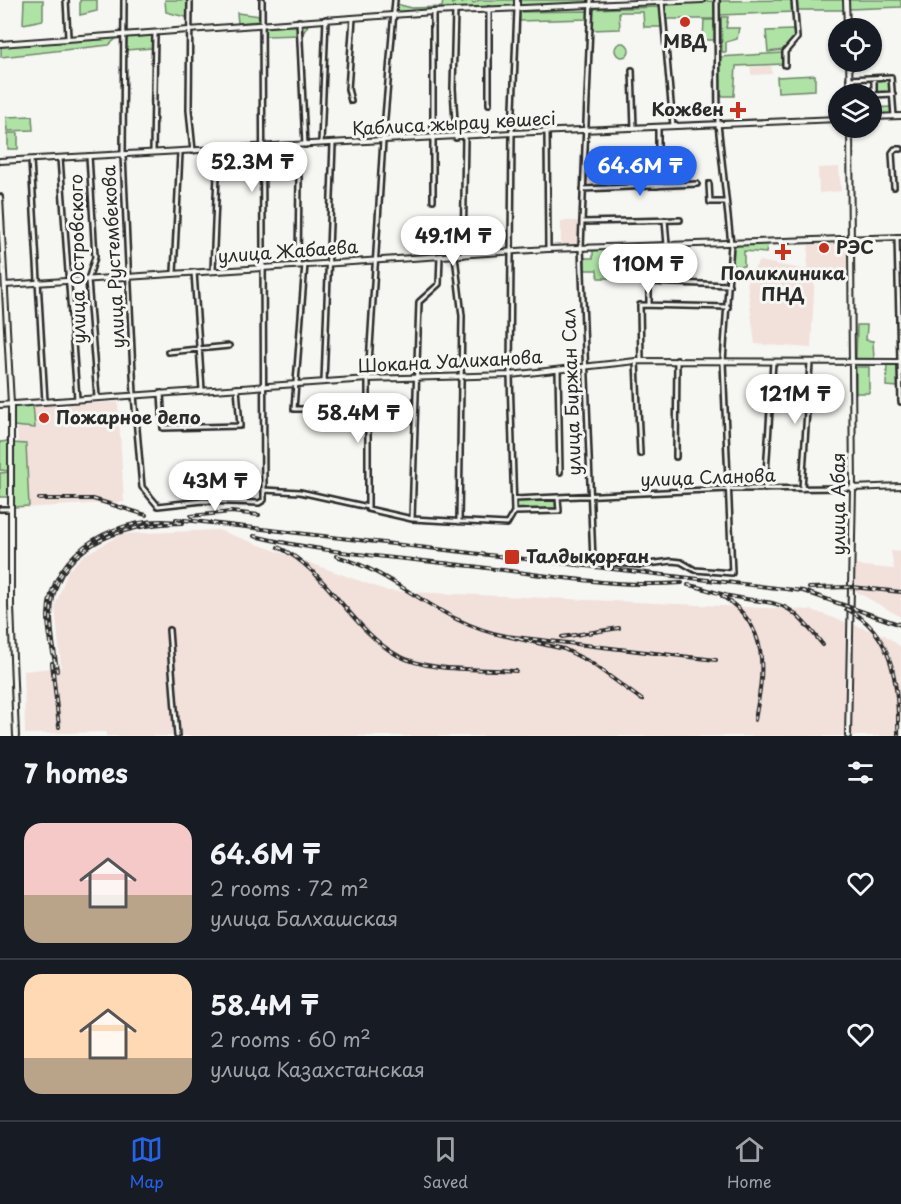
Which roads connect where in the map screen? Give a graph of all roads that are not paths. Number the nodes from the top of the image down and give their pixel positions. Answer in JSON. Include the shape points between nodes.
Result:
{"nodes":[{"id":1,"x":66,"y":0,"type":"edge"},
{"id":2,"x":124,"y":0,"type":"edge"},
{"id":3,"x":190,"y":0,"type":"edge"},
{"id":4,"x":262,"y":0,"type":"edge"},
{"id":5,"x":395,"y":0,"type":"edge"},
{"id":6,"x":517,"y":0,"type":"edge"},
{"id":7,"x":702,"y":0,"type":"edge"},
{"id":8,"x":717,"y":0,"type":"edge"},
{"id":9,"x":794,"y":0,"type":"edge"},
{"id":10,"x":846,"y":0,"type":"edge"},
{"id":11,"x":591,"y":2,"type":"edge"},
{"id":12,"x":662,"y":2,"type":"junction"},
{"id":13,"x":517,"y":7,"type":"junction"},
{"id":14,"x":489,"y":9,"type":"junction"},
{"id":15,"x":455,"y":11,"type":"junction"},
{"id":16,"x":433,"y":12,"type":"junction"},
{"id":17,"x":394,"y":15,"type":"junction"},
{"id":18,"x":353,"y":18,"type":"junction"},
{"id":19,"x":847,"y":18,"type":"edge"},
{"id":20,"x":326,"y":19,"type":"junction"},
{"id":21,"x":299,"y":21,"type":"junction"},
{"id":22,"x":262,"y":23,"type":"junction"},
{"id":23,"x":190,"y":28,"type":"junction"},
{"id":24,"x":155,"y":31,"type":"junction"},
{"id":25,"x":125,"y":34,"type":"junction"},
{"id":26,"x":68,"y":37,"type":"junction"},
{"id":27,"x":0,"y":44,"type":"edge"},
{"id":28,"x":785,"y":65,"type":"dead end"},
{"id":29,"x":632,"y":70,"type":"dead end"},
{"id":30,"x":849,"y":72,"type":"edge"},
{"id":31,"x":874,"y":78,"type":"junction"},
{"id":32,"x":849,"y":79,"type":"junction"},
{"id":33,"x":849,"y":84,"type":"edge"},
{"id":34,"x":893,"y":94,"type":"junction"},
{"id":35,"x":351,"y":101,"type":"dead end"},
{"id":36,"x":489,"y":104,"type":"dead end"},
{"id":37,"x":894,"y":116,"type":"junction"},
{"id":38,"x":901,"y":116,"type":"edge"},
{"id":39,"x":882,"y":117,"type":"edge"},
{"id":40,"x":828,"y":119,"type":"edge"},
{"id":41,"x":718,"y":124,"type":"junction"},
{"id":42,"x":673,"y":126,"type":"junction"},
{"id":43,"x":658,"y":127,"type":"junction"},
{"id":44,"x":634,"y":128,"type":"junction"},
{"id":45,"x":584,"y":131,"type":"junction"},
{"id":46,"x":547,"y":132,"type":"junction"},
{"id":47,"x":512,"y":133,"type":"junction"},
{"id":48,"x":465,"y":137,"type":"junction"},
{"id":49,"x":435,"y":138,"type":"junction"},
{"id":50,"x":456,"y":138,"type":"junction"},
{"id":51,"x":850,"y":138,"type":"edge"},
{"id":52,"x":383,"y":141,"type":"junction"},
{"id":53,"x":333,"y":144,"type":"junction"},
{"id":54,"x":321,"y":145,"type":"junction"},
{"id":55,"x":305,"y":146,"type":"junction"},
{"id":56,"x":296,"y":147,"type":"junction"},
{"id":57,"x":263,"y":149,"type":"junction"},
{"id":58,"x":901,"y":149,"type":"edge"},
{"id":59,"x":219,"y":151,"type":"junction"},
{"id":60,"x":193,"y":152,"type":"junction"},
{"id":61,"x":180,"y":153,"type":"junction"},
{"id":62,"x":153,"y":154,"type":"junction"},
{"id":63,"x":123,"y":155,"type":"junction"},
{"id":64,"x":89,"y":156,"type":"junction"},
{"id":65,"x":60,"y":158,"type":"junction"},
{"id":66,"x":31,"y":160,"type":"junction"},
{"id":67,"x":0,"y":161,"type":"edge"},
{"id":68,"x":697,"y":184,"type":"dead end"},
{"id":69,"x":709,"y":184,"type":"dead end"},
{"id":70,"x":658,"y":186,"type":"junction"},
{"id":71,"x":894,"y":187,"type":"dead end"},
{"id":72,"x":583,"y":189,"type":"junction"},
{"id":73,"x":0,"y":197,"type":"edge"},
{"id":74,"x":433,"y":200,"type":"dead end"},
{"id":75,"x":727,"y":202,"type":"junction"},
{"id":76,"x":665,"y":220,"type":"junction"},
{"id":77,"x":680,"y":220,"type":"dead end"},
{"id":78,"x":582,"y":222,"type":"junction"},
{"id":79,"x":899,"y":237,"type":"edge"},
{"id":80,"x":851,"y":238,"type":"junction"},
{"id":81,"x":731,"y":244,"type":"junction"},
{"id":82,"x":667,"y":245,"type":"junction"},
{"id":83,"x":581,"y":247,"type":"junction"},
{"id":84,"x":548,"y":249,"type":"junction"},
{"id":85,"x":512,"y":252,"type":"junction"},
{"id":86,"x":463,"y":255,"type":"junction"},
{"id":87,"x":440,"y":256,"type":"junction"},
{"id":88,"x":455,"y":256,"type":"junction"},
{"id":89,"x":375,"y":260,"type":"junction"},
{"id":90,"x":329,"y":263,"type":"junction"},
{"id":91,"x":306,"y":264,"type":"junction"},
{"id":92,"x":298,"y":265,"type":"junction"},
{"id":93,"x":263,"y":267,"type":"junction"},
{"id":94,"x":213,"y":271,"type":"junction"},
{"id":95,"x":194,"y":272,"type":"junction"},
{"id":96,"x":174,"y":273,"type":"junction"},
{"id":97,"x":128,"y":277,"type":"junction"},
{"id":98,"x":88,"y":280,"type":"junction"},
{"id":99,"x":68,"y":281,"type":"junction"},
{"id":100,"x":38,"y":283,"type":"junction"},
{"id":101,"x":729,"y":285,"type":"junction"},
{"id":102,"x":3,"y":286,"type":"edge"},
{"id":103,"x":649,"y":305,"type":"junction"},
{"id":104,"x":728,"y":307,"type":"junction"},
{"id":105,"x":229,"y":346,"type":"dead end"},
{"id":106,"x":200,"y":349,"type":"junction"},
{"id":107,"x":168,"y":352,"type":"dead end"},
{"id":108,"x":676,"y":360,"type":"junction"},
{"id":109,"x":639,"y":361,"type":"junction"},
{"id":110,"x":723,"y":362,"type":"junction"},
{"id":111,"x":900,"y":362,"type":"edge"},
{"id":112,"x":773,"y":363,"type":"junction"},
{"id":113,"x":810,"y":363,"type":"junction"},
{"id":114,"x":852,"y":363,"type":"junction"},
{"id":115,"x":586,"y":366,"type":"junction"},
{"id":116,"x":558,"y":370,"type":"junction"},
{"id":117,"x":461,"y":375,"type":"junction"},
{"id":118,"x":510,"y":375,"type":"junction"},
{"id":119,"x":416,"y":377,"type":"junction"},
{"id":120,"x":368,"y":379,"type":"junction"},
{"id":121,"x":324,"y":382,"type":"junction"},
{"id":122,"x":296,"y":384,"type":"junction"},
{"id":123,"x":264,"y":387,"type":"junction"},
{"id":124,"x":237,"y":388,"type":"junction"},
{"id":125,"x":202,"y":390,"type":"junction"},
{"id":126,"x":161,"y":393,"type":"junction"},
{"id":127,"x":134,"y":395,"type":"junction"},
{"id":128,"x":97,"y":397,"type":"junction"},
{"id":129,"x":77,"y":399,"type":"junction"},
{"id":130,"x":45,"y":401,"type":"junction"},
{"id":131,"x":901,"y":402,"type":"edge"},
{"id":132,"x":11,"y":404,"type":"junction"},
{"id":133,"x":0,"y":405,"type":"edge"},
{"id":134,"x":328,"y":409,"type":"dead end"},
{"id":135,"x":640,"y":454,"type":"dead end"},
{"id":136,"x":676,"y":457,"type":"dead end"},
{"id":137,"x":560,"y":472,"type":"dead end"},
{"id":138,"x":901,"y":486,"type":"edge"},
{"id":139,"x":853,"y":488,"type":"junction"},
{"id":140,"x":728,"y":489,"type":"junction"},
{"id":141,"x":765,"y":489,"type":"junction"},
{"id":142,"x":802,"y":489,"type":"junction"},
{"id":143,"x":264,"y":490,"type":"junction"},
{"id":144,"x":589,"y":496,"type":"junction"},
{"id":145,"x":558,"y":498,"type":"junction"},
{"id":146,"x":515,"y":499,"type":"junction"},
{"id":147,"x":368,"y":508,"type":"junction"},
{"id":148,"x":0,"y":509,"type":"edge"},
{"id":149,"x":11,"y":509,"type":"junction"},
{"id":150,"x":514,"y":512,"type":"junction"},
{"id":151,"x":412,"y":519,"type":"junction"},
{"id":152,"x":459,"y":522,"type":"junction"},
{"id":153,"x":557,"y":558,"type":"dead end"},
{"id":154,"x":593,"y":561,"type":"junction"},
{"id":155,"x":169,"y":630,"type":"dead end"},
{"id":156,"x":16,"y":736,"type":"edge"},
{"id":157,"x":177,"y":736,"type":"edge"},
{"id":158,"x":848,"y":736,"type":"edge"}],
"edges":[{"from":1,"to":26,"type":"street"},
{"from":2,"to":25,"type":"street","name":"улица Рустембекова"},
{"from":3,"to":23,"type":"street"},
{"from":4,"to":22,"type":"street"},
{"from":5,"to":17,"type":"street"},
{"from":6,"to":13,"type":"street"},
{"from":7,"to":12,"type":"street"},
{"from":8,"to":41,"type":"street"},
{"from":9,"to":28,"type":"street","via":[[797,38],[785,52]]},
{"from":10,"to":19,"type":"street"},
{"from":11,"to":12,"type":"street"},
{"from":11,"to":13,"type":"street"},
{"from":11,"to":45,"type":"street","name":"улица Биржан Сал"},
{"from":12,"to":42,"type":"street"},
{"from":13,"to":14,"type":"street"},
{"from":13,"to":47,"type":"street"},
{"from":14,"to":15,"type":"street"},
{"from":14,"to":36,"type":"street"},
{"from":15,"to":16,"type":"street"},
{"from":15,"to":50,"type":"street"},
{"from":16,"to":17,"type":"street"},
{"from":16,"to":49,"type":"street"},
{"from":17,"to":18,"type":"street"},
{"from":17,"to":52,"type":"street"},
{"from":18,"to":20,"type":"street"},
{"from":18,"to":35,"type":"street","via":[[348,89]]},
{"from":20,"to":21,"type":"street"},
{"from":20,"to":54,"type":"street"},
{"from":21,"to":22,"type":"street"},
{"from":21,"to":55,"type":"street"},
{"from":22,"to":23,"type":"street"},
{"from":22,"to":57,"type":"street"},
{"from":23,"to":24,"type":"street"},
{"from":23,"to":60,"type":"street"},
{"from":24,"to":25,"type":"street"},
{"from":24,"to":62,"type":"street"},
{"from":25,"to":26,"type":"street"},
{"from":25,"to":63,"type":"street","name":"улица Рустембекова"},
{"from":26,"to":27,"type":"street"},
{"from":29,"to":44,"type":"street"},
{"from":30,"to":32,"type":"street"},
{"from":31,"to":32,"type":"street"},
{"from":31,"to":34,"type":"street","via":[[891,77]]},
{"from":31,"to":34,"type":"street","via":[[874,95]]},
{"from":32,"to":33,"type":"street"},
{"from":34,"to":37,"type":"street"},
{"from":37,"to":38,"type":"street"},
{"from":37,"to":39,"type":"street"},
{"from":40,"to":41,"type":"street","name":"Қаблиса жырау көшесі"},
{"from":41,"to":42,"type":"street","name":"Қаблиса жырау көшесі"},
{"from":41,"to":75,"type":"street"},
{"from":42,"to":43,"type":"street","name":"Қаблиса жырау көшесі"},
{"from":43,"to":44,"type":"street","name":"Қаблиса жырау көшесі"},
{"from":43,"to":70,"type":"street"},
{"from":44,"to":45,"type":"street","name":"Қаблиса жырау көшесі"},
{"from":45,"to":46,"type":"street","name":"Қаблиса жырау көшесі"},
{"from":45,"to":72,"type":"street","name":"улица Биржан Сал"},
{"from":46,"to":47,"type":"street","name":"Қаблиса жырау көшесі"},
{"from":46,"to":84,"type":"street"},
{"from":47,"to":48,"type":"street","name":"Қаблиса жырау көшесі"},
{"from":47,"to":85,"type":"street"},
{"from":48,"to":50,"type":"street","name":"Қаблиса жырау көшесі"},
{"from":48,"to":86,"type":"street"},
{"from":49,"to":50,"type":"street","name":"Қаблиса жырау көшесі"},
{"from":49,"to":52,"type":"street","name":"Қаблиса жырау көшесі"},
{"from":49,"to":74,"type":"street"},
{"from":51,"to":80,"type":"street","name":"улица Абая"},
{"from":52,"to":53,"type":"street","name":"Қаблиса жырау көшесі"},
{"from":52,"to":89,"type":"street"},
{"from":53,"to":54,"type":"street","name":"Қаблиса жырау көшесі"},
{"from":53,"to":90,"type":"street"},
{"from":54,"to":55,"type":"street","name":"Қаблиса жырау көшесі"},
{"from":55,"to":56,"type":"street","name":"Қаблиса жырау көшесі"},
{"from":56,"to":57,"type":"street","name":"Қаблиса жырау көшесі"},
{"from":56,"to":92,"type":"street"},
{"from":57,"to":59,"type":"street","name":"Қаблиса жырау көшесі"},
{"from":57,"to":93,"type":"street"},
{"from":58,"to":71,"type":"street","via":[[892,153]]},
{"from":59,"to":60,"type":"street","name":"Қаблиса жырау көшесі"},
{"from":59,"to":94,"type":"street"},
{"from":60,"to":61,"type":"street","name":"Қаблиса жырау көшесі"},
{"from":61,"to":62,"type":"street","name":"Қаблиса жырау көшесі"},
{"from":61,"to":96,"type":"street"},
{"from":62,"to":63,"type":"street","name":"Қаблиса жырау көшесі"},
{"from":63,"to":64,"type":"street","name":"Қаблиса жырау көшесі"},
{"from":63,"to":97,"type":"street","name":"улица Рустембекова"},
{"from":64,"to":65,"type":"street","name":"Қаблиса жырау көшесі"},
{"from":64,"to":98,"type":"street","name":"улица Островского","via":[[95,257]]},
{"from":65,"to":66,"type":"street","name":"Қаблиса жырау көшесі"},
{"from":65,"to":99,"type":"street"},
{"from":66,"to":67,"type":"street","name":"Қаблиса жырау көшесі"},
{"from":66,"to":100,"type":"street"},
{"from":68,"to":70,"type":"street"},
{"from":69,"to":75,"type":"street","via":[[710,202]]},
{"from":70,"to":72,"type":"street"},
{"from":72,"to":78,"type":"street","name":"улица Биржан Сал"},
{"from":73,"to":102,"type":"street"},
{"from":75,"to":81,"type":"street"},
{"from":76,"to":77,"type":"street"},
{"from":76,"to":78,"type":"street"},
{"from":76,"to":82,"type":"street"},
{"from":78,"to":83,"type":"street","name":"улица Биржан Сал"},
{"from":79,"to":80,"type":"street","name":"улица Жабаева"},
{"from":79,"to":111,"type":"street"},
{"from":80,"to":81,"type":"street","name":"улица Жабаева"},
{"from":80,"to":114,"type":"street","name":"улица Абая"},
{"from":81,"to":82,"type":"street","name":"улица Жабаева"},
{"from":81,"to":101,"type":"street"},
{"from":82,"to":83,"type":"street","name":"улица Жабаева"},
{"from":83,"to":84,"type":"street","name":"улица Жабаева"},
{"from":83,"to":115,"type":"street","name":"улица Биржан Сал"},
{"from":84,"to":85,"type":"street","name":"улица Жабаева"},
{"from":85,"to":86,"type":"street","name":"улица Жабаева"},
{"from":85,"to":118,"type":"street"},
{"from":86,"to":88,"type":"street","name":"улица Жабаева"},
{"from":87,"to":88,"type":"street","name":"улица Жабаева"},
{"from":87,"to":89,"type":"street","name":"улица Жабаева"},
{"from":87,"to":119,"type":"street","via":[[439,284],[419,302]]},
{"from":88,"to":117,"type":"street","via":[[462,316]]},
{"from":89,"to":90,"type":"street","name":"улица Жабаева"},
{"from":89,"to":120,"type":"street"},
{"from":90,"to":91,"type":"street","name":"улица Жабаева"},
{"from":90,"to":121,"type":"street"},
{"from":91,"to":92,"type":"street","name":"улица Жабаева"},
{"from":91,"to":122,"type":"street"},
{"from":92,"to":93,"type":"street","name":"улица Жабаева"},
{"from":93,"to":94,"type":"street","name":"улица Жабаева"},
{"from":93,"to":123,"type":"street"},
{"from":94,"to":95,"type":"street","name":"улица Жабаева"},
{"from":95,"to":96,"type":"street","name":"улица Жабаева"},
{"from":95,"to":106,"type":"street"},
{"from":96,"to":97,"type":"street","name":"улица Жабаева"},
{"from":97,"to":98,"type":"street","name":"улица Жабаева"},
{"from":97,"to":127,"type":"street","name":"улица Рустембекова"},
{"from":98,"to":99,"type":"street","name":"улица Жабаева"},
{"from":98,"to":128,"type":"street","name":"улица Островского"},
{"from":99,"to":100,"type":"street","name":"улица Жабаева"},
{"from":99,"to":129,"type":"street"},
{"from":100,"to":102,"type":"street","name":"улица Жабаева"},
{"from":100,"to":130,"type":"street"},
{"from":101,"to":103,"type":"street","via":[[649,282]]},
{"from":101,"to":104,"type":"street"},
{"from":102,"to":132,"type":"street"},
{"from":103,"to":104,"type":"street"},
{"from":103,"to":109,"type":"street","via":[[640,305]]},
{"from":104,"to":110,"type":"street"},
{"from":105,"to":106,"type":"street"},
{"from":106,"to":107,"type":"street"},
{"from":106,"to":125,"type":"street"},
{"from":108,"to":109,"type":"street","name":"Шокана Уалиханова"},
{"from":108,"to":110,"type":"street","name":"Шокана Уалиханова"},
{"from":108,"to":136,"type":"street"},
{"from":109,"to":115,"type":"street","name":"Шокана Уалиханова"},
{"from":109,"to":135,"type":"street"},
{"from":110,"to":112,"type":"street","name":"Шокана Уалиханова"},
{"from":110,"to":140,"type":"street"},
{"from":111,"to":114,"type":"street","name":"Шокана Уалиханова"},
{"from":111,"to":131,"type":"street"},
{"from":112,"to":113,"type":"street","name":"Шокана Уалиханова"},
{"from":112,"to":141,"type":"street"},
{"from":113,"to":114,"type":"street","name":"Шокана Уалиханова"},
{"from":113,"to":142,"type":"street"},
{"from":114,"to":139,"type":"street","name":"улица Абая"},
{"from":115,"to":116,"type":"street","name":"Шокана Уалиханова"},
{"from":115,"to":144,"type":"street","name":"улица Биржан Сал"},
{"from":116,"to":118,"type":"street","name":"Шокана Уалиханова"},
{"from":116,"to":137,"type":"street"},
{"from":117,"to":118,"type":"street","name":"Шокана Уалиханова"},
{"from":117,"to":119,"type":"street","name":"Шокана Уалиханова"},
{"from":117,"to":152,"type":"street"},
{"from":118,"to":146,"type":"street"},
{"from":119,"to":120,"type":"street","name":"Шокана Уалиханова"},
{"from":119,"to":151,"type":"street"},
{"from":120,"to":121,"type":"street","name":"Шокана Уалиханова"},
{"from":120,"to":147,"type":"street"},
{"from":121,"to":122,"type":"street","name":"Шокана Уалиханова"},
{"from":122,"to":123,"type":"street","name":"Шокана Уалиханова"},
{"from":122,"to":134,"type":"street","via":[[294,409]]},
{"from":123,"to":124,"type":"street","name":"Шокана Уалиханова"},
{"from":123,"to":143,"type":"street"},
{"from":124,"to":125,"type":"street","name":"Шокана Уалиханова"},
{"from":124,"to":126,"type":"street","via":[[240,426],[164,428]]},
{"from":125,"to":126,"type":"street","name":"Шокана Уалиханова"},
{"from":126,"to":127,"type":"street","name":"Шокана Уалиханова"},
{"from":127,"to":128,"type":"street","name":"Шокана Уалиханова"},
{"from":127,"to":143,"type":"street","name":"улица Рустембекова","via":[[142,487],[158,506],[203,501],[259,503],[264,500]]},
{"from":128,"to":129,"type":"street","name":"Шокана Уалиханова"},
{"from":129,"to":130,"type":"street","name":"Шокана Уалиханова"},
{"from":130,"to":132,"type":"street","name":"Шокана Уалиханова"},
{"from":132,"to":133,"type":"street","name":"Шокана Уалиханова"},
{"from":132,"to":149,"type":"street"},
{"from":138,"to":139,"type":"street","name":"улица Сланова"},
{"from":139,"to":142,"type":"street","name":"улица Сланова"},
{"from":139,"to":158,"type":"street","name":"улица Абая"},
{"from":140,"to":141,"type":"street","name":"улица Сланова"},
{"from":140,"to":144,"type":"street","name":"улица Сланова"},
{"from":140,"to":154,"type":"street","via":[[732,573],[695,570],[672,561],[640,566]]},
{"from":141,"to":142,"type":"street","name":"улица Сланова"},
{"from":143,"to":147,"type":"street","via":[[300,492]]},
{"from":144,"to":145,"type":"street","name":"улица Сланова"},
{"from":144,"to":154,"type":"street","name":"улица Биржан Сал"},
{"from":145,"to":146,"type":"street","name":"улица Сланова"},
{"from":145,"to":150,"type":"street","via":[[559,511]]},
{"from":146,"to":150,"type":"street"},
{"from":147,"to":151,"type":"street"},
{"from":148,"to":149,"type":"street"},
{"from":149,"to":156,"type":"street"},
{"from":150,"to":152,"type":"street","via":[[507,524]]},
{"from":151,"to":152,"type":"street"},
{"from":153,"to":154,"type":"street"},
{"from":155,"to":157,"type":"street"}]}
